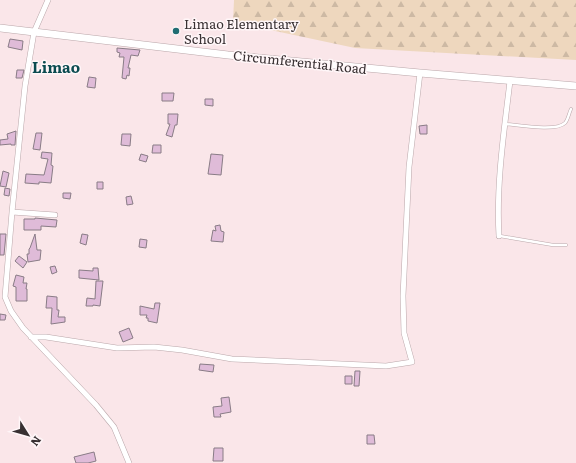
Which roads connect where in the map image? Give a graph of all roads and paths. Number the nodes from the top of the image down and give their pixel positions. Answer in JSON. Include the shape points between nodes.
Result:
{"nodes":[{"id":1,"x":48,"y":0,"type":"edge"},
{"id":2,"x":0,"y":28,"type":"edge"},
{"id":3,"x":34,"y":32,"type":"junction"},
{"id":4,"x":420,"y":73,"type":"junction"},
{"id":5,"x":510,"y":80,"type":"junction"},
{"id":6,"x":576,"y":86,"type":"edge"},
{"id":7,"x":571,"y":109,"type":"dead end"},
{"id":8,"x":505,"y":124,"type":"junction"},
{"id":9,"x":12,"y":212,"type":"junction"},
{"id":10,"x":55,"y":215,"type":"dead end"},
{"id":11,"x":499,"y":236,"type":"joint"},
{"id":12,"x":566,"y":245,"type":"dead end"},
{"id":13,"x":2,"y":298,"type":"edge"},
{"id":14,"x":31,"y":337,"type":"junction"},
{"id":15,"x":129,"y":463,"type":"edge"}],
"edges":[{"from":1,"to":3,"type":"street"},
{"from":2,"to":3,"type":"main road","name":"Circumferential Road"},
{"from":3,"to":4,"type":"main road","name":"Circumferential Road","via":[[228,55]]},
{"from":3,"to":9,"type":"street","via":[[25,86]]},
{"from":4,"to":5,"type":"main road","name":"Circumferential Road"},
{"from":4,"to":14,"type":"street","via":[[409,167],[403,296],[404,332],[412,362],[386,366],[232,359],[182,350],[154,347],[116,348]]},
{"from":5,"to":6,"type":"main road","name":"Circumferential Road"},
{"from":5,"to":8,"type":"street"},
{"from":7,"to":8,"type":"lane","via":[[565,123],[560,126],[531,127]]},
{"from":8,"to":11,"type":"street","via":[[498,214]]},
{"from":9,"to":10,"type":"street"},
{"from":9,"to":13,"type":"street"},
{"from":11,"to":12,"type":"lane"},
{"from":13,"to":14,"type":"street"},
{"from":14,"to":15,"type":"street","via":[[114,427]]}]}
